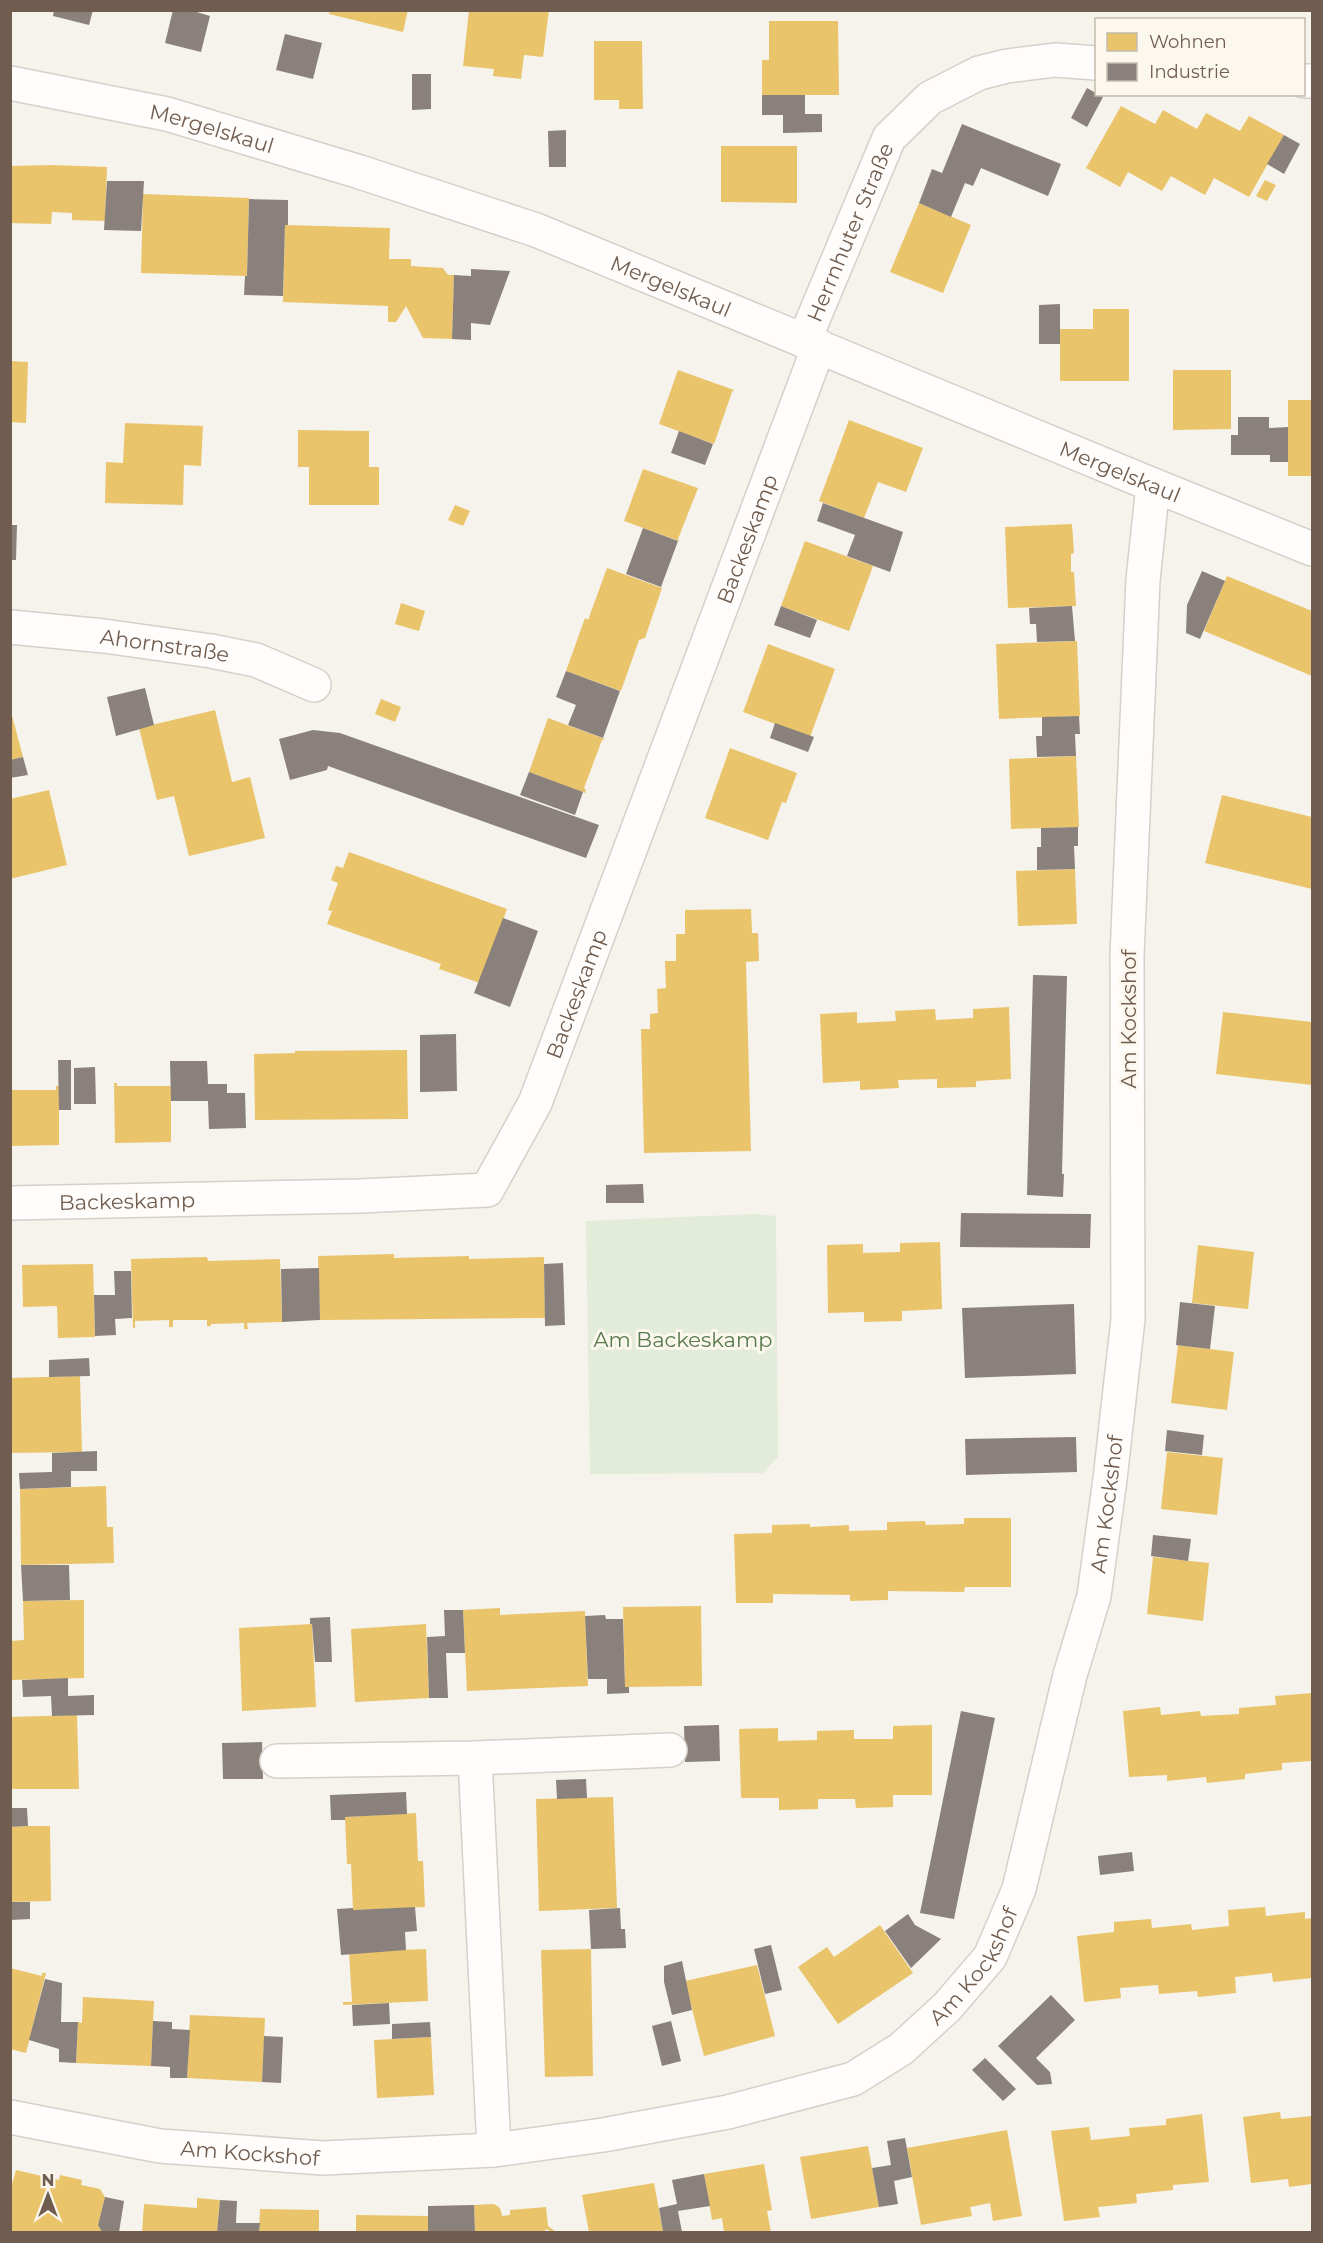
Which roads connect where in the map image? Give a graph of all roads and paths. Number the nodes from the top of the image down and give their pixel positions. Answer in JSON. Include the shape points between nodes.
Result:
{"nodes":[{"id":1,"x":1095,"y":63,"type":"edge"},
{"id":2,"x":10,"y":82,"type":"edge"},
{"id":3,"x":811,"y":343,"type":"junction"},
{"id":4,"x":1153,"y":485,"type":"junction"},
{"id":5,"x":1312,"y":549,"type":"edge"},
{"id":6,"x":10,"y":627,"type":"edge"},
{"id":7,"x":314,"y":685,"type":"dead end"},
{"id":8,"x":10,"y":1203,"type":"edge"},
{"id":9,"x":670,"y":1750,"type":"dead end"},
{"id":10,"x":475,"y":1758,"type":"junction"},
{"id":11,"x":277,"y":1761,"type":"dead end"},
{"id":12,"x":10,"y":2117,"type":"edge"},
{"id":13,"x":494,"y":2151,"type":"junction"}],
"edges":[{"from":1,"to":3,"type":"street","name":"Herrnhuter Straße","via":[[1055,60],[979,73],[930,98],[889,138]]},
{"from":2,"to":3,"type":"street","name":"Mergelskaul","via":[[168,114],[390,181],[536,230]]},
{"from":3,"to":4,"type":"street","name":"Mergelskaul"},
{"from":3,"to":8,"type":"street","name":"Backeskamp","via":[[535,1103],[488,1190]]},
{"from":4,"to":5,"type":"street","name":"Mergelskaul"},
{"from":4,"to":13,"type":"street","name":"Am Kockshof","via":[[1143,580],[1127,956],[1128,1319],[1094,1596],[1070,1675],[1019,1889],[990,1957],[947,2007],[901,2049],[854,2079],[728,2112]]},
{"from":6,"to":7,"type":"street","name":"Ahornstraße","via":[[211,651],[256,660]]},
{"from":9,"to":10,"type":"street"},
{"from":10,"to":11,"type":"street"},
{"from":10,"to":13,"type":"street"},
{"from":12,"to":13,"type":"street","name":"Am Kockshof","via":[[160,2146],[311,2157]]}]}
